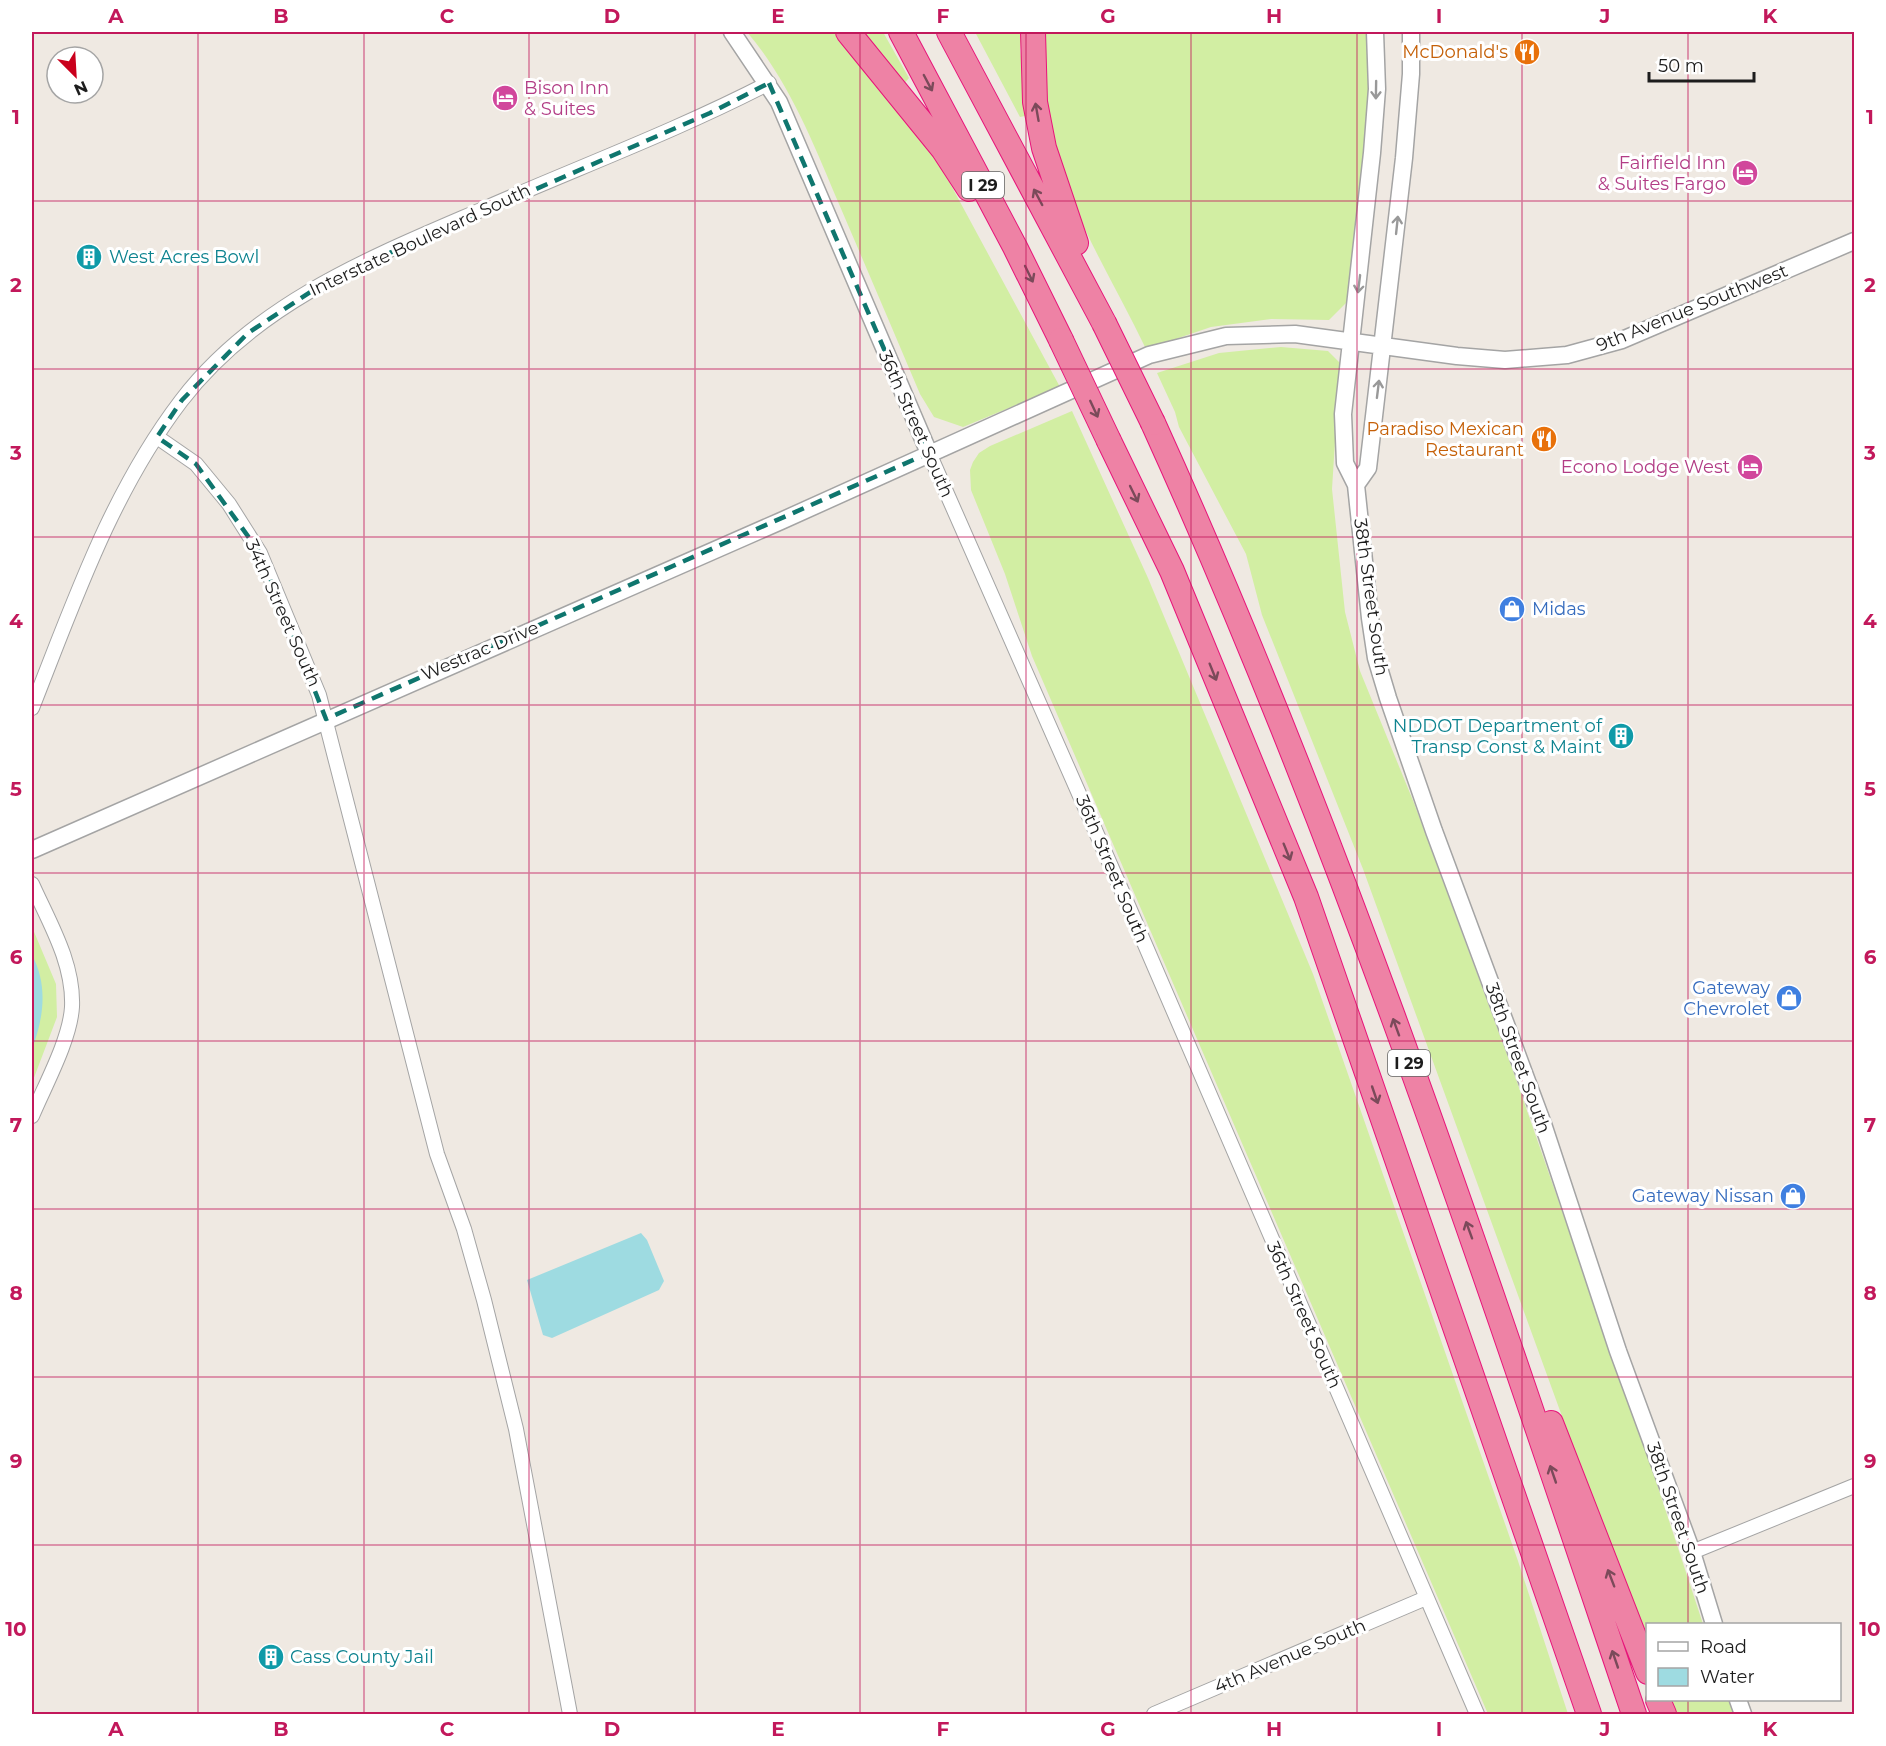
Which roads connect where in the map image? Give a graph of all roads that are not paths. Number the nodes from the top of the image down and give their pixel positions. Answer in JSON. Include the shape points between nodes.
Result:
{"nodes":[{"id":1,"x":732,"y":32,"type":"edge"},
{"id":2,"x":848,"y":32,"type":"edge"},
{"id":3,"x":901,"y":32,"type":"edge"},
{"id":4,"x":949,"y":32,"type":"edge"},
{"id":5,"x":1033,"y":32,"type":"edge"},
{"id":6,"x":1374,"y":32,"type":"edge"},
{"id":7,"x":1411,"y":32,"type":"edge"},
{"id":8,"x":769,"y":83,"type":"junction"},
{"id":9,"x":1854,"y":241,"type":"edge"},
{"id":10,"x":1016,"y":247,"type":"junction"},
{"id":11,"x":1101,"y":315,"type":"junction"},
{"id":12,"x":1352,"y":342,"type":"junction"},
{"id":13,"x":1383,"y":346,"type":"junction"},
{"id":14,"x":157,"y":437,"type":"junction"},
{"id":15,"x":928,"y":453,"type":"junction"},
{"id":16,"x":1356,"y":485,"type":"junction"},
{"id":17,"x":32,"y":708,"type":"edge"},
{"id":18,"x":326,"y":719,"type":"junction"},
{"id":19,"x":32,"y":850,"type":"edge"},
{"id":20,"x":32,"y":884,"type":"edge"},
{"id":21,"x":32,"y":1116,"type":"edge"},
{"id":22,"x":1482,"y":1267,"type":"junction"},
{"id":23,"x":1854,"y":1486,"type":"edge"},
{"id":24,"x":1692,"y":1552,"type":"junction"},
{"id":25,"x":1426,"y":1598,"type":"junction"},
{"id":26,"x":1714,"y":1623,"type":"edge"},
{"id":27,"x":1646,"y":1669,"type":"edge"},
{"id":28,"x":570,"y":1714,"type":"edge"},
{"id":29,"x":1154,"y":1714,"type":"edge"},
{"id":30,"x":1477,"y":1714,"type":"edge"},
{"id":31,"x":1589,"y":1714,"type":"edge"},
{"id":32,"x":1634,"y":1714,"type":"edge"}],
"edges":[{"from":1,"to":8,"type":"street","name":"36th Street South"},
{"from":2,"to":10,"type":"highway","via":[[943,149],[984,213]]},
{"from":3,"to":10,"type":"highway","number":"I 29","one_way":true},
{"from":11,"to":4,"type":"highway","number":"I 29","one_way":true},
{"from":11,"to":5,"type":"highway","one_way":true,"via":[[1044,148],[1035,102]]},
{"from":6,"to":12,"type":"street","name":"38th Street South","one_way":true,"via":[[1377,89]]},
{"from":13,"to":7,"type":"street","one_way":true,"via":[[1412,74]]},
{"from":8,"to":14,"type":"street","name":"Interstate Boulevard South","via":[[707,114],[527,189],[330,279],[248,333],[182,400]]},
{"from":8,"to":15,"type":"street","name":"36th Street South"},
{"from":9,"to":13,"type":"street","name":"9th Avenue Southwest","via":[[1622,340],[1567,355],[1505,360]]},
{"from":10,"to":31,"type":"highway","number":"I 29","one_way":true,"bridge":true,"via":[[1172,571],[1306,897]]},
{"from":22,"to":11,"type":"highway","number":"I 29","one_way":true,"bridge":true,"via":[[1337,863],[1214,556]]},
{"from":12,"to":13,"type":"street","name":"9th Avenue Southwest"},
{"from":12,"to":15,"type":"street","name":"Westrac Drive","via":[[1272,334],[1226,336],[1174,347]]},
{"from":12,"to":16,"type":"street","name":"38th Street South","via":[[1343,414],[1345,463]]},
{"from":16,"to":13,"type":"street","one_way":true,"via":[[1368,468]]},
{"from":14,"to":17,"type":"street","name":"Interstate Boulevard South","via":[[121,493]]},
{"from":14,"to":18,"type":"street","name":"34th Street South","via":[[196,464],[229,504],[260,553]]},
{"from":15,"to":18,"type":"street","name":"Westrac Drive"},
{"from":15,"to":25,"type":"street","name":"36th Street South","via":[[1121,889]]},
{"from":16,"to":24,"type":"street","name":"38th Street South","via":[[1376,658],[1388,698],[1543,1124],[1618,1351]]},
{"from":18,"to":19,"type":"street","name":"Westrac Drive"},
{"from":18,"to":28,"type":"street","name":"34th Street South","via":[[437,1155],[487,1310],[516,1429]]},
{"from":20,"to":21,"type":"street","via":[[61,950],[70,980],[72,1008],[65,1036]]},
{"from":27,"to":22,"type":"highway","one_way":true,"via":[[1552,1424]]},
{"from":32,"to":22,"type":"highway","number":"I 29","one_way":true},
{"from":23,"to":24,"type":"street"},
{"from":24,"to":26,"type":"street","name":"38th Street South"},
{"from":25,"to":29,"type":"street","name":"4th Avenue South"},
{"from":25,"to":30,"type":"street","name":"36th Street South"}]}
